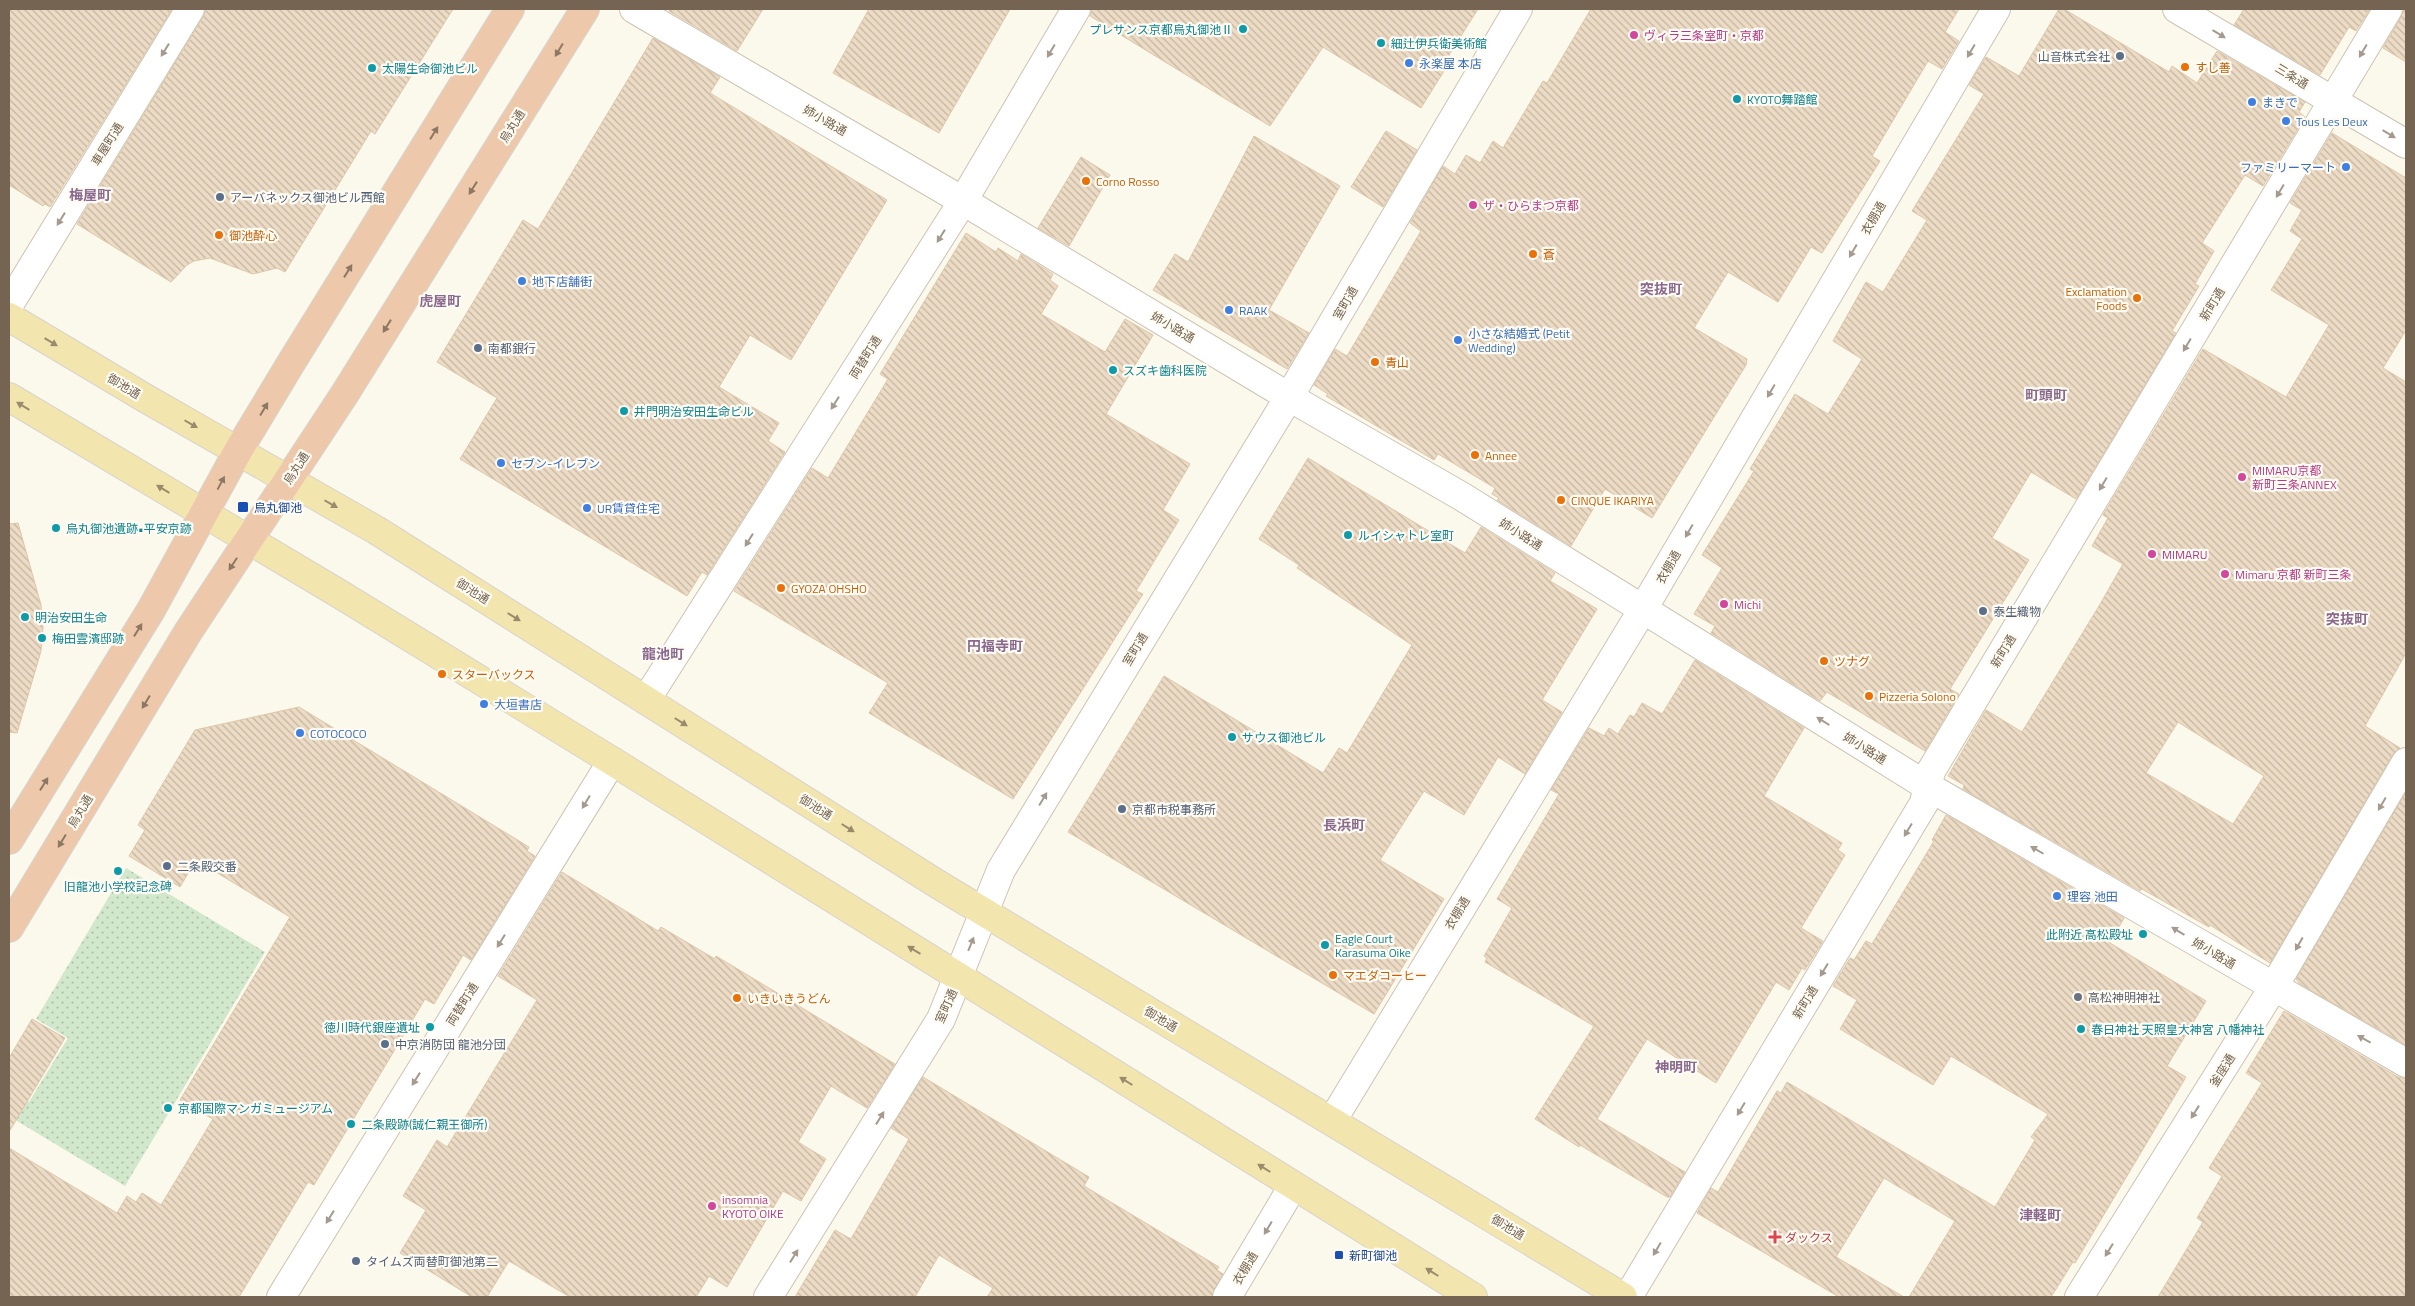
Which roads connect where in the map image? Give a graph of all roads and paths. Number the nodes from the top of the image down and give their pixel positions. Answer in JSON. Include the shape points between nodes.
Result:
{"nodes":[{"id":1,"x":190,"y":9,"type":"edge"},
{"id":2,"x":510,"y":9,"type":"edge"},
{"id":3,"x":585,"y":9,"type":"edge"},
{"id":4,"x":634,"y":9,"type":"edge"},
{"id":5,"x":1076,"y":9,"type":"edge"},
{"id":6,"x":1518,"y":9,"type":"edge"},
{"id":7,"x":1996,"y":9,"type":"edge"},
{"id":8,"x":2177,"y":9,"type":"edge"},
{"id":9,"x":2388,"y":9,"type":"edge"},
{"id":10,"x":2334,"y":101,"type":"junction"},
{"id":11,"x":2406,"y":144,"type":"edge"},
{"id":12,"x":964,"y":200,"type":"junction"},
{"id":13,"x":9,"y":305,"type":"edge"},
{"id":14,"x":9,"y":317,"type":"edge"},
{"id":15,"x":9,"y":397,"type":"edge"},
{"id":16,"x":1289,"y":397,"type":"junction"},
{"id":17,"x":238,"y":451,"type":"junction"},
{"id":18,"x":288,"y":480,"type":"junction"},
{"id":19,"x":204,"y":514,"type":"junction"},
{"id":20,"x":248,"y":540,"type":"junction"},
{"id":21,"x":1643,"y":610,"type":"junction"},
{"id":22,"x":646,"y":700,"type":"junction"},
{"id":23,"x":612,"y":761,"type":"junction"},
{"id":24,"x":2406,"y":762,"type":"edge"},
{"id":25,"x":1927,"y":786,"type":"junction"},
{"id":26,"x":9,"y":840,"type":"edge"},
{"id":27,"x":984,"y":912,"type":"junction"},
{"id":28,"x":9,"y":928,"type":"edge"},
{"id":29,"x":958,"y":976,"type":"junction"},
{"id":30,"x":2273,"y":988,"type":"junction"},
{"id":31,"x":2406,"y":1063,"type":"edge"},
{"id":32,"x":1332,"y":1121,"type":"junction"},
{"id":33,"x":1293,"y":1186,"type":"junction"},
{"id":34,"x":281,"y":1297,"type":"edge"},
{"id":35,"x":768,"y":1297,"type":"edge"},
{"id":36,"x":1226,"y":1297,"type":"edge"},
{"id":37,"x":1473,"y":1297,"type":"edge"},
{"id":38,"x":1623,"y":1297,"type":"edge"},
{"id":39,"x":1628,"y":1297,"type":"edge"},
{"id":40,"x":2079,"y":1297,"type":"edge"}],
"edges":[{"from":1,"to":13,"type":"street","name":"車屋町通","one_way":true},
{"from":17,"to":2,"type":"highway","one_way":true},
{"from":3,"to":18,"type":"highway","name":"烏丸通","one_way":true},
{"from":4,"to":12,"type":"street","name":"姉小路通"},
{"from":5,"to":12,"type":"street","name":"両替町通","one_way":true},
{"from":6,"to":16,"type":"street","name":"室町通"},
{"from":7,"to":21,"type":"street","name":"衣棚通","one_way":true},
{"from":8,"to":10,"type":"street","name":"三条通","one_way":true},
{"from":9,"to":10,"type":"street","name":"新町通","one_way":true},
{"from":10,"to":11,"type":"street","name":"三条通","one_way":true},
{"from":10,"to":25,"type":"street","name":"新町通","one_way":true,"via":[[1931,771]]},
{"from":12,"to":16,"type":"street","name":"姉小路通"},
{"from":12,"to":22,"type":"street","name":"両替町通","one_way":true},
{"from":14,"to":17,"type":"main road","name":"御池通","one_way":true},
{"from":19,"to":15,"type":"main road","one_way":true},
{"from":16,"to":21,"type":"street","name":"姉小路通","via":[[1461,496]]},
{"from":27,"to":16,"type":"street","name":"室町通","one_way":true,"via":[[1001,870],[1024,830]]},
{"from":17,"to":18,"type":"main road","name":"御池通"},
{"from":19,"to":17,"type":"highway","one_way":true},
{"from":18,"to":20,"type":"highway","name":"烏丸通"},
{"from":18,"to":22,"type":"main road","name":"御池通","one_way":true,"via":[[376,530]]},
{"from":19,"to":20,"type":"main road"},
{"from":26,"to":19,"type":"highway","one_way":true,"via":[[151,610]]},
{"from":20,"to":23,"type":"main road"},
{"from":20,"to":28,"type":"highway","name":"烏丸通","one_way":true,"via":[[188,632]]},
{"from":25,"to":21,"type":"street","name":"姉小路通","one_way":true},
{"from":21,"to":32,"type":"street","name":"衣棚通"},
{"from":22,"to":27,"type":"main road","name":"御池通","one_way":true},
{"from":29,"to":23,"type":"main road","one_way":true},
{"from":23,"to":34,"type":"street","name":"両替町通","one_way":true},
{"from":24,"to":30,"type":"street","name":"釜座通","one_way":true},
{"from":30,"to":25,"type":"street","name":"姉小路通","one_way":true},
{"from":25,"to":39,"type":"street","name":"新町通","one_way":true,"via":[[1924,804]]},
{"from":29,"to":27,"type":"street","name":"室町通","one_way":true},
{"from":27,"to":32,"type":"main road","name":"御池通"},
{"from":33,"to":29,"type":"main road","one_way":true},
{"from":35,"to":29,"type":"street","name":"室町通","one_way":true,"via":[[920,1056],[941,1019]]},
{"from":31,"to":30,"type":"street","name":"姉小路通","one_way":true},
{"from":30,"to":40,"type":"street","name":"釜座通","one_way":true},
{"from":32,"to":38,"type":"main road","name":"御池通"},
{"from":33,"to":36,"type":"street","name":"衣棚通","one_way":true},
{"from":37,"to":33,"type":"main road","one_way":true}]}
